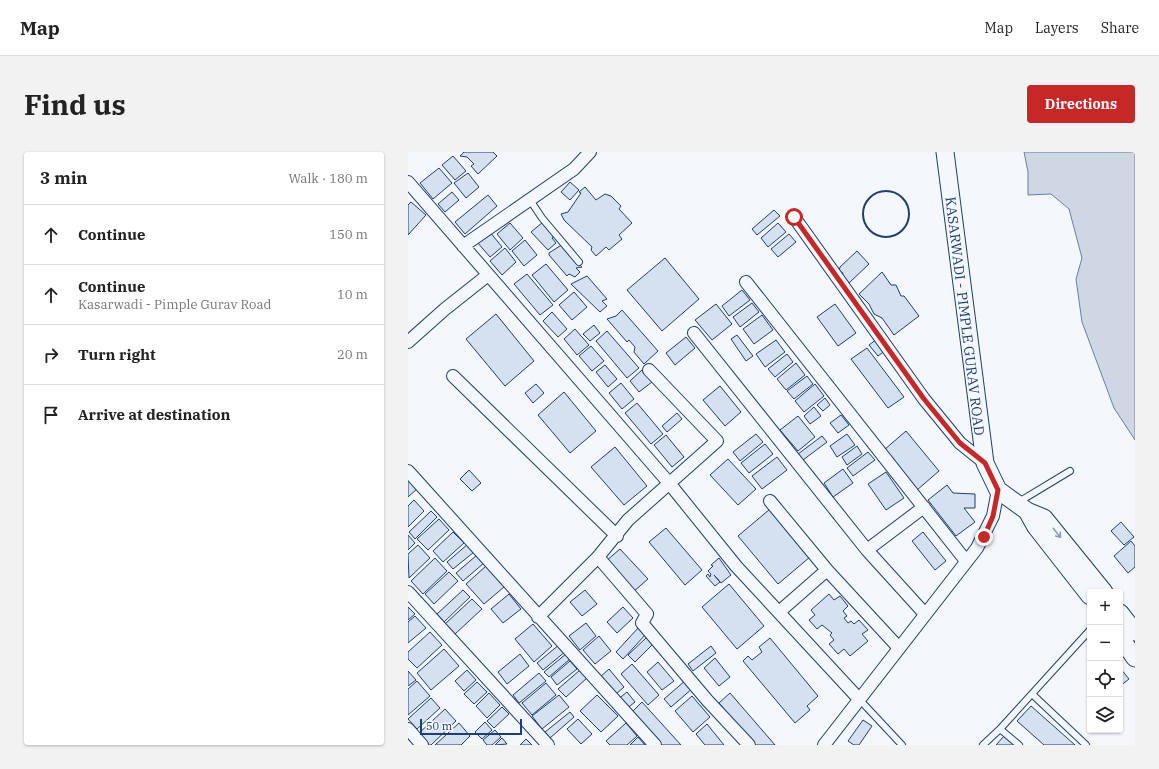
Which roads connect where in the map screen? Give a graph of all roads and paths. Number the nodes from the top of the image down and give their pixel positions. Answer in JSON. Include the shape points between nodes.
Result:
{"nodes":[{"id":1,"x":590,"y":152,"type":"edge"},
{"id":2,"x":945,"y":152,"type":"edge"},
{"id":3,"x":408,"y":182,"type":"edge"},
{"id":4,"x":530,"y":200,"type":"junction"},
{"id":5,"x":794,"y":217,"type":"dead end"},
{"id":6,"x":463,"y":246,"type":"junction"},
{"id":7,"x":579,"y":262,"type":"dead end"},
{"id":8,"x":488,"y":276,"type":"junction"},
{"id":9,"x":746,"y":282,"type":"dead end"},
{"id":10,"x":694,"y":333,"type":"dead end"},
{"id":11,"x":408,"y":342,"type":"edge"},
{"id":12,"x":649,"y":370,"type":"dead end"},
{"id":13,"x":453,"y":376,"type":"dead end"},
{"id":14,"x":985,"y":463,"type":"junction"},
{"id":15,"x":408,"y":471,"type":"edge"},
{"id":16,"x":1070,"y":472,"type":"dead end"},
{"id":17,"x":669,"y":483,"type":"junction"},
{"id":18,"x":998,"y":490,"type":"junction"},
{"id":19,"x":770,"y":501,"type":"dead end"},
{"id":20,"x":924,"y":507,"type":"junction"},
{"id":21,"x":1021,"y":507,"type":"junction"},
{"id":22,"x":616,"y":536,"type":"junction"},
{"id":23,"x":867,"y":550,"type":"junction"},
{"id":24,"x":598,"y":557,"type":"junction"},
{"id":25,"x":966,"y":561,"type":"junction"},
{"id":26,"x":827,"y":570,"type":"junction"},
{"id":27,"x":1102,"y":589,"type":"edge"},
{"id":28,"x":408,"y":592,"type":"edge"},
{"id":29,"x":1087,"y":592,"type":"edge"},
{"id":30,"x":779,"y":612,"type":"junction"},
{"id":31,"x":925,"y":614,"type":"junction"},
{"id":32,"x":1123,"y":616,"type":"edge"},
{"id":33,"x":538,"y":617,"type":"junction"},
{"id":34,"x":1135,"y":632,"type":"edge"},
{"id":35,"x":1087,"y":633,"type":"edge"},
{"id":36,"x":1123,"y":641,"type":"edge"},
{"id":37,"x":899,"y":648,"type":"junction"},
{"id":38,"x":1135,"y":658,"type":"edge"},
{"id":39,"x":1032,"y":694,"type":"junction"},
{"id":40,"x":859,"y":699,"type":"junction"},
{"id":41,"x":1000,"y":728,"type":"junction"},
{"id":42,"x":408,"y":729,"type":"edge"},
{"id":43,"x":422,"y":745,"type":"edge"},
{"id":44,"x":548,"y":745,"type":"edge"},
{"id":45,"x":655,"y":745,"type":"edge"},
{"id":46,"x":749,"y":745,"type":"edge"},
{"id":47,"x":824,"y":745,"type":"edge"},
{"id":48,"x":902,"y":745,"type":"edge"},
{"id":49,"x":983,"y":745,"type":"edge"},
{"id":50,"x":1020,"y":745,"type":"edge"},
{"id":51,"x":1086,"y":745,"type":"edge"}],
"edges":[{"from":1,"to":4,"type":"street","via":[[574,169]]},
{"from":2,"to":14,"type":"street","name":"KASARWADI - PIMPLE GURAV ROAD"},
{"from":3,"to":6,"type":"street"},
{"from":4,"to":6,"type":"street"},
{"from":4,"to":7,"type":"lane"},
{"from":5,"to":14,"type":"street","via":[[929,405],[960,443]]},
{"from":6,"to":8,"type":"street"},
{"from":8,"to":11,"type":"street"},
{"from":8,"to":17,"type":"street"},
{"from":9,"to":20,"type":"street"},
{"from":10,"to":23,"type":"street"},
{"from":12,"to":17,"type":"street","via":[[717,441]]},
{"from":13,"to":22,"type":"street"},
{"from":14,"to":18,"type":"street","name":"KASARWADI - PIMPLE GURAV ROAD"},
{"from":15,"to":33,"type":"street"},
{"from":16,"to":21,"type":"lane"},
{"from":17,"to":22,"type":"street","via":[[628,520]]},
{"from":17,"to":30,"type":"street","via":[[736,566]]},
{"from":18,"to":21,"type":"street","name":"KASARWADI - PIMPLE GURAV ROAD"},
{"from":18,"to":25,"type":"street","via":[[993,516],[984,537]]},
{"from":19,"to":26,"type":"street"},
{"from":20,"to":23,"type":"street"},
{"from":20,"to":25,"type":"street"},
{"from":21,"to":27,"type":"street","name":"KASARWADI - PIMPLE GURAV ROAD","one_way":true,"via":[[1044,518]]},
{"from":21,"to":29,"type":"street","name":"KASARWADI - PIMPLE GURAV ROAD"},
{"from":22,"to":24,"type":"street"},
{"from":23,"to":31,"type":"street"},
{"from":24,"to":33,"type":"street"},
{"from":24,"to":46,"type":"street","via":[[647,614],[642,623]]},
{"from":25,"to":31,"type":"street"},
{"from":26,"to":30,"type":"street"},
{"from":26,"to":37,"type":"street"},
{"from":28,"to":44,"type":"street"},
{"from":30,"to":40,"type":"street"},
{"from":31,"to":37,"type":"street"},
{"from":32,"to":34,"type":"street"},
{"from":33,"to":45,"type":"street"},
{"from":35,"to":39,"type":"lane"},
{"from":36,"to":38,"type":"street"},
{"from":37,"to":40,"type":"street"},
{"from":39,"to":41,"type":"lane"},
{"from":39,"to":51,"type":"lane"},
{"from":40,"to":47,"type":"street"},
{"from":40,"to":48,"type":"lane"},
{"from":41,"to":49,"type":"lane"},
{"from":41,"to":50,"type":"lane"},
{"from":42,"to":43,"type":"street"}]}
